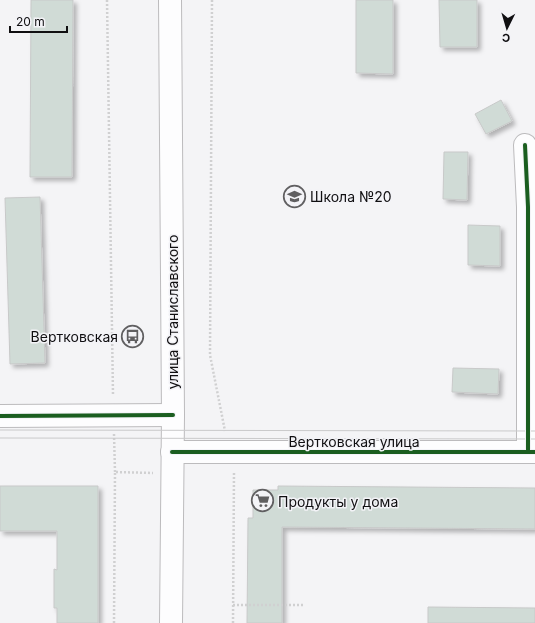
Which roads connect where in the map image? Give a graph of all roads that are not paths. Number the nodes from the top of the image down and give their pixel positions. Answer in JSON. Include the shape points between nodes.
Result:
{"nodes":[{"id":1,"x":170,"y":0,"type":"edge"},
{"id":2,"x":525,"y":145,"type":"dead end"},
{"id":3,"x":173,"y":415,"type":"junction"},
{"id":4,"x":0,"y":416,"type":"edge"},
{"id":5,"x":532,"y":452,"type":"edge"},
{"id":6,"x":172,"y":463,"type":"junction"},
{"id":7,"x":171,"y":623,"type":"edge"}],
"edges":[{"from":1,"to":3,"type":"street","name":"улица Станиславского"},
{"from":2,"to":5,"type":"street"},
{"from":3,"to":4,"type":"street"},
{"from":3,"to":6,"type":"street","name":"улица Станиславского"},
{"from":5,"to":6,"type":"street","name":"Вертковская улица","via":[[230,465]]},
{"from":6,"to":7,"type":"street","name":"улица Станиславского"}]}
